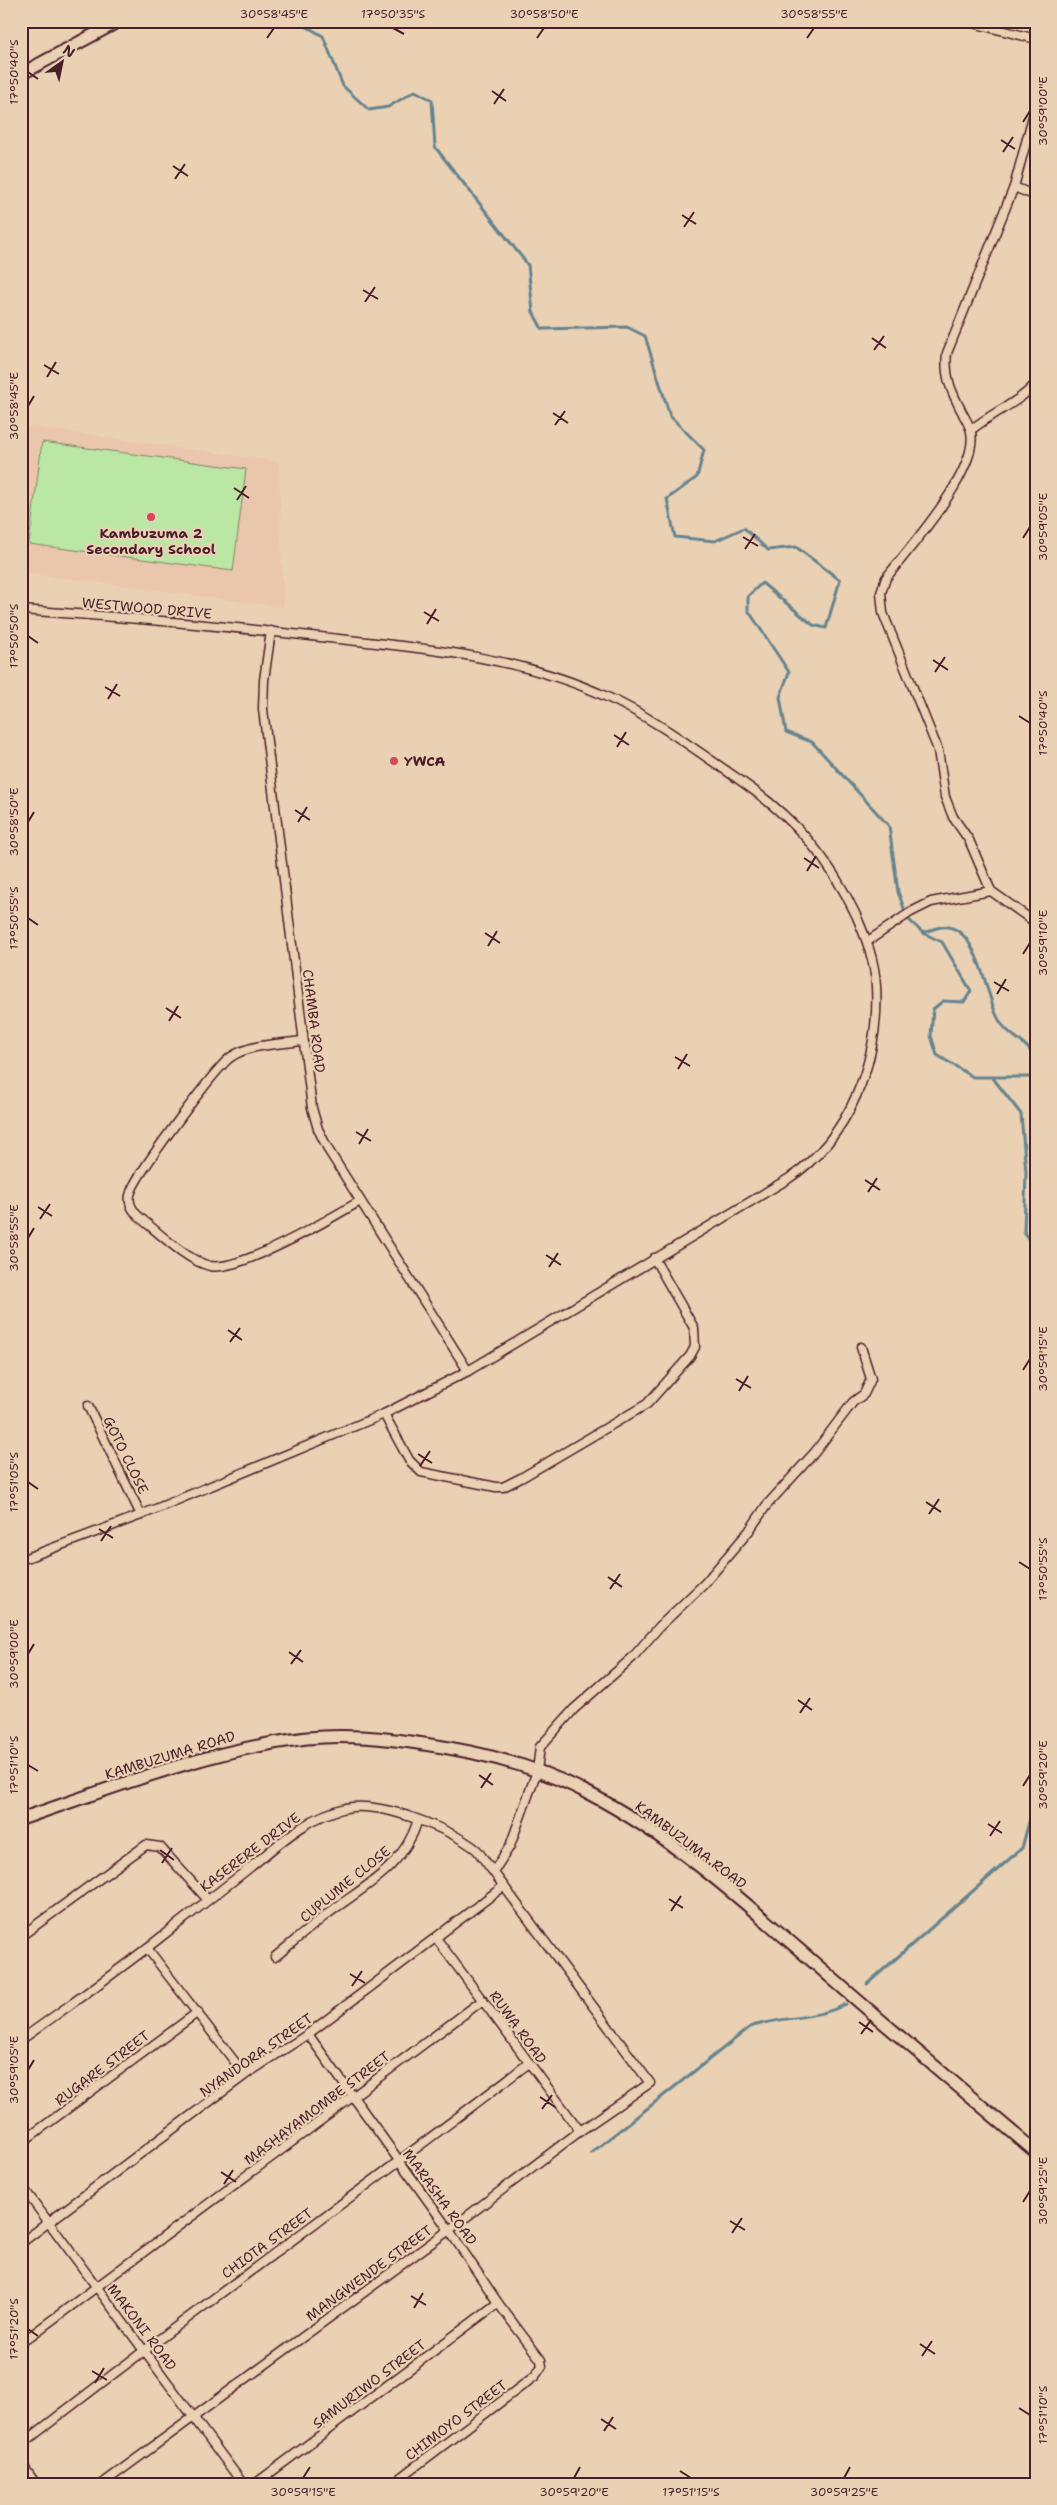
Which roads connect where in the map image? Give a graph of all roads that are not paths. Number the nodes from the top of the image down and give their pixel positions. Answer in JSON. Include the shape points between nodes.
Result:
{"nodes":[{"id":1,"x":119,"y":21,"type":"edge"},
{"id":2,"x":966,"y":21,"type":"edge"},
{"id":3,"x":1036,"y":39,"type":"edge"},
{"id":4,"x":21,"y":74,"type":"edge"},
{"id":5,"x":1036,"y":105,"type":"edge"},
{"id":6,"x":1014,"y":187,"type":"junction"},
{"id":7,"x":1036,"y":196,"type":"edge"},
{"id":8,"x":1036,"y":383,"type":"edge"},
{"id":9,"x":971,"y":430,"type":"junction"},
{"id":10,"x":21,"y":610,"type":"edge"},
{"id":11,"x":271,"y":631,"type":"junction"},
{"id":12,"x":991,"y":891,"type":"junction"},
{"id":13,"x":1036,"y":924,"type":"edge"},
{"id":14,"x":868,"y":941,"type":"junction"},
{"id":15,"x":302,"y":1041,"type":"junction"},
{"id":16,"x":360,"y":1202,"type":"junction"},
{"id":17,"x":654,"y":1258,"type":"junction"},
{"id":18,"x":860,"y":1347,"type":"dead end"},
{"id":19,"x":468,"y":1371,"type":"junction"},
{"id":20,"x":88,"y":1406,"type":"dead end"},
{"id":21,"x":384,"y":1414,"type":"junction"},
{"id":22,"x":140,"y":1515,"type":"junction"},
{"id":23,"x":21,"y":1560,"type":"edge"},
{"id":24,"x":537,"y":1771,"type":"junction"},
{"id":25,"x":21,"y":1819,"type":"edge"},
{"id":26,"x":418,"y":1820,"type":"junction"},
{"id":27,"x":494,"y":1871,"type":"junction"},
{"id":28,"x":504,"y":1886,"type":"junction"},
{"id":29,"x":208,"y":1900,"type":"junction"},
{"id":30,"x":21,"y":1936,"type":"edge"},
{"id":31,"x":436,"y":1938,"type":"junction"},
{"id":32,"x":147,"y":1948,"type":"junction"},
{"id":33,"x":275,"y":1957,"type":"dead end"},
{"id":34,"x":483,"y":2000,"type":"junction"},
{"id":35,"x":198,"y":2012,"type":"junction"},
{"id":36,"x":308,"y":2034,"type":"junction"},
{"id":37,"x":21,"y":2040,"type":"edge"},
{"id":38,"x":529,"y":2063,"type":"junction"},
{"id":39,"x":245,"y":2075,"type":"junction"},
{"id":40,"x":650,"y":2083,"type":"joint"},
{"id":41,"x":352,"y":2097,"type":"junction"},
{"id":42,"x":580,"y":2131,"type":"junction"},
{"id":43,"x":21,"y":2143,"type":"edge"},
{"id":44,"x":1036,"y":2152,"type":"edge"},
{"id":45,"x":400,"y":2162,"type":"junction"},
{"id":46,"x":21,"y":2185,"type":"edge"},
{"id":47,"x":49,"y":2223,"type":"junction"},
{"id":48,"x":450,"y":2230,"type":"junction"},
{"id":49,"x":21,"y":2243,"type":"edge"},
{"id":50,"x":97,"y":2287,"type":"junction"},
{"id":51,"x":498,"y":2304,"type":"junction"},
{"id":52,"x":21,"y":2343,"type":"edge"},
{"id":53,"x":144,"y":2349,"type":"junction"},
{"id":54,"x":535,"y":2376,"type":"joint"},
{"id":55,"x":193,"y":2416,"type":"junction"},
{"id":56,"x":21,"y":2445,"type":"edge"},
{"id":57,"x":21,"y":2463,"type":"edge"},
{"id":58,"x":36,"y":2484,"type":"edge"},
{"id":59,"x":102,"y":2484,"type":"edge"},
{"id":60,"x":243,"y":2484,"type":"edge"},
{"id":61,"x":255,"y":2484,"type":"edge"},
{"id":62,"x":392,"y":2484,"type":"edge"}],
"edges":[{"from":1,"to":4,"type":"main road"},
{"from":2,"to":3,"type":"street"},
{"from":5,"to":6,"type":"street"},
{"from":6,"to":7,"type":"street"},
{"from":6,"to":9,"type":"street","via":[[946,352],[946,378]]},
{"from":8,"to":9,"type":"street"},
{"from":9,"to":12,"type":"street","via":[[971,451],[965,469],[886,578],[881,602],[938,750],[949,809],[969,840]]},
{"from":10,"to":11,"type":"street","name":"WESTWOOD DRIVE"},
{"from":11,"to":14,"type":"street","name":"WESTWOOD DRIVE","via":[[461,653],[549,674],[617,701],[721,767],[793,822],[830,867]]},
{"from":11,"to":15,"type":"street","name":"CHAMBA ROAD","via":[[264,680],[264,709]]},
{"from":12,"to":13,"type":"street"},
{"from":12,"to":14,"type":"street","via":[[940,899],[892,923]]},
{"from":14,"to":17,"type":"street","name":"WESTWOOD DRIVE","via":[[876,983],[873,1037],[860,1085],[835,1136],[800,1172]]},
{"from":15,"to":16,"type":"street","name":"CHAMBA ROAD","via":[[318,1130]]},
{"from":15,"to":16,"type":"street","via":[[238,1052],[222,1064],[135,1184],[129,1200],[138,1216],[191,1257],[220,1267],[279,1244]]},
{"from":16,"to":19,"type":"street","name":"CHAMBA ROAD"},
{"from":17,"to":19,"type":"street","name":"WESTWOOD DRIVE"},
{"from":17,"to":21,"type":"street","via":[[694,1328],[696,1337],[690,1356],[647,1404],[529,1474],[496,1488],[421,1472],[409,1460]]},
{"from":18,"to":24,"type":"street","via":[[871,1379],[864,1394],[766,1506],[704,1584],[658,1627],[632,1658],[557,1727],[540,1747]]},
{"from":19,"to":21,"type":"street","name":"WESTWOOD DRIVE"},
{"from":20,"to":22,"type":"street","name":"GOTO CLOSE"},
{"from":21,"to":22,"type":"street","name":"WESTWOOD DRIVE"},
{"from":22,"to":23,"type":"street","name":"WESTWOOD DRIVE"},
{"from":24,"to":25,"type":"main road","name":"KAMBUZUMA ROAD","via":[[498,1758],[427,1744],[371,1737],[308,1738],[245,1748],[190,1762]]},
{"from":24,"to":27,"type":"street","via":[[510,1846]]},
{"from":24,"to":44,"type":"main road","name":"KAMBUZUMA ROAD","via":[[589,1793],[648,1828],[679,1851],[785,1937]]},
{"from":26,"to":27,"type":"street","name":"KASERERE DRIVE","via":[[465,1841]]},
{"from":26,"to":29,"type":"street","name":"KASERERE DRIVE","via":[[361,1806],[330,1813],[296,1830]]},
{"from":26,"to":33,"type":"street","name":"CUPLUME CLOSE","via":[[398,1859]]},
{"from":27,"to":28,"type":"street","name":"KASERERE DRIVE"},
{"from":28,"to":31,"type":"street","name":"NYANDORA STREET"},
{"from":28,"to":40,"type":"street","name":"KASERERE DRIVE"},
{"from":29,"to":30,"type":"street","via":[[160,1847],[146,1845]]},
{"from":29,"to":32,"type":"street","name":"KASERERE DRIVE"},
{"from":31,"to":34,"type":"street","name":"RUWA ROAD"},
{"from":31,"to":36,"type":"street","name":"NYANDORA STREET"},
{"from":32,"to":35,"type":"street"},
{"from":32,"to":37,"type":"street","name":"KASERERE DRIVE"},
{"from":34,"to":38,"type":"street","name":"RUWA ROAD"},
{"from":34,"to":41,"type":"street","name":"MASHAYAMOMBE STREET"},
{"from":35,"to":39,"type":"street"},
{"from":35,"to":43,"type":"street","name":"RUGARE STREET"},
{"from":36,"to":39,"type":"street","name":"NYANDORA STREET"},
{"from":36,"to":41,"type":"street","name":"MARASHA ROAD"},
{"from":38,"to":42,"type":"street","name":"RUWA ROAD"},
{"from":38,"to":45,"type":"street","name":"CHIOTA STREET"},
{"from":39,"to":47,"type":"street","name":"NYANDORA STREET"},
{"from":40,"to":42,"type":"street","name":"MANGWENDE STREET"},
{"from":41,"to":45,"type":"street","name":"MARASHA ROAD"},
{"from":41,"to":50,"type":"street","name":"MASHAYAMOMBE STREET"},
{"from":42,"to":48,"type":"street","name":"MANGWENDE STREET"},
{"from":45,"to":48,"type":"street","name":"MARASHA ROAD"},
{"from":45,"to":53,"type":"street","name":"CHIOTA STREET"},
{"from":46,"to":47,"type":"street","name":"MAKONI ROAD"},
{"from":47,"to":49,"type":"street","name":"NYANDORA STREET"},
{"from":47,"to":50,"type":"street","name":"MAKONI ROAD"},
{"from":48,"to":51,"type":"street","name":"MARASHA ROAD"},
{"from":48,"to":55,"type":"street","name":"MANGWENDE STREET"},
{"from":50,"to":52,"type":"street","name":"MASHAYAMOMBE STREET"},
{"from":50,"to":53,"type":"street","name":"MAKONI ROAD"},
{"from":51,"to":54,"type":"street","name":"MARASHA ROAD","via":[[540,2360],[542,2366]]},
{"from":51,"to":61,"type":"street","name":"SAMURIWO STREET"},
{"from":53,"to":55,"type":"street","name":"MAKONI ROAD"},
{"from":53,"to":56,"type":"street","name":"CHIOTA STREET"},
{"from":54,"to":62,"type":"street","name":"CHIMOYO STREET"},
{"from":55,"to":59,"type":"street","name":"MANGWENDE STREET"},
{"from":55,"to":60,"type":"street","name":"MAKONI ROAD"},
{"from":57,"to":58,"type":"street"}]}
